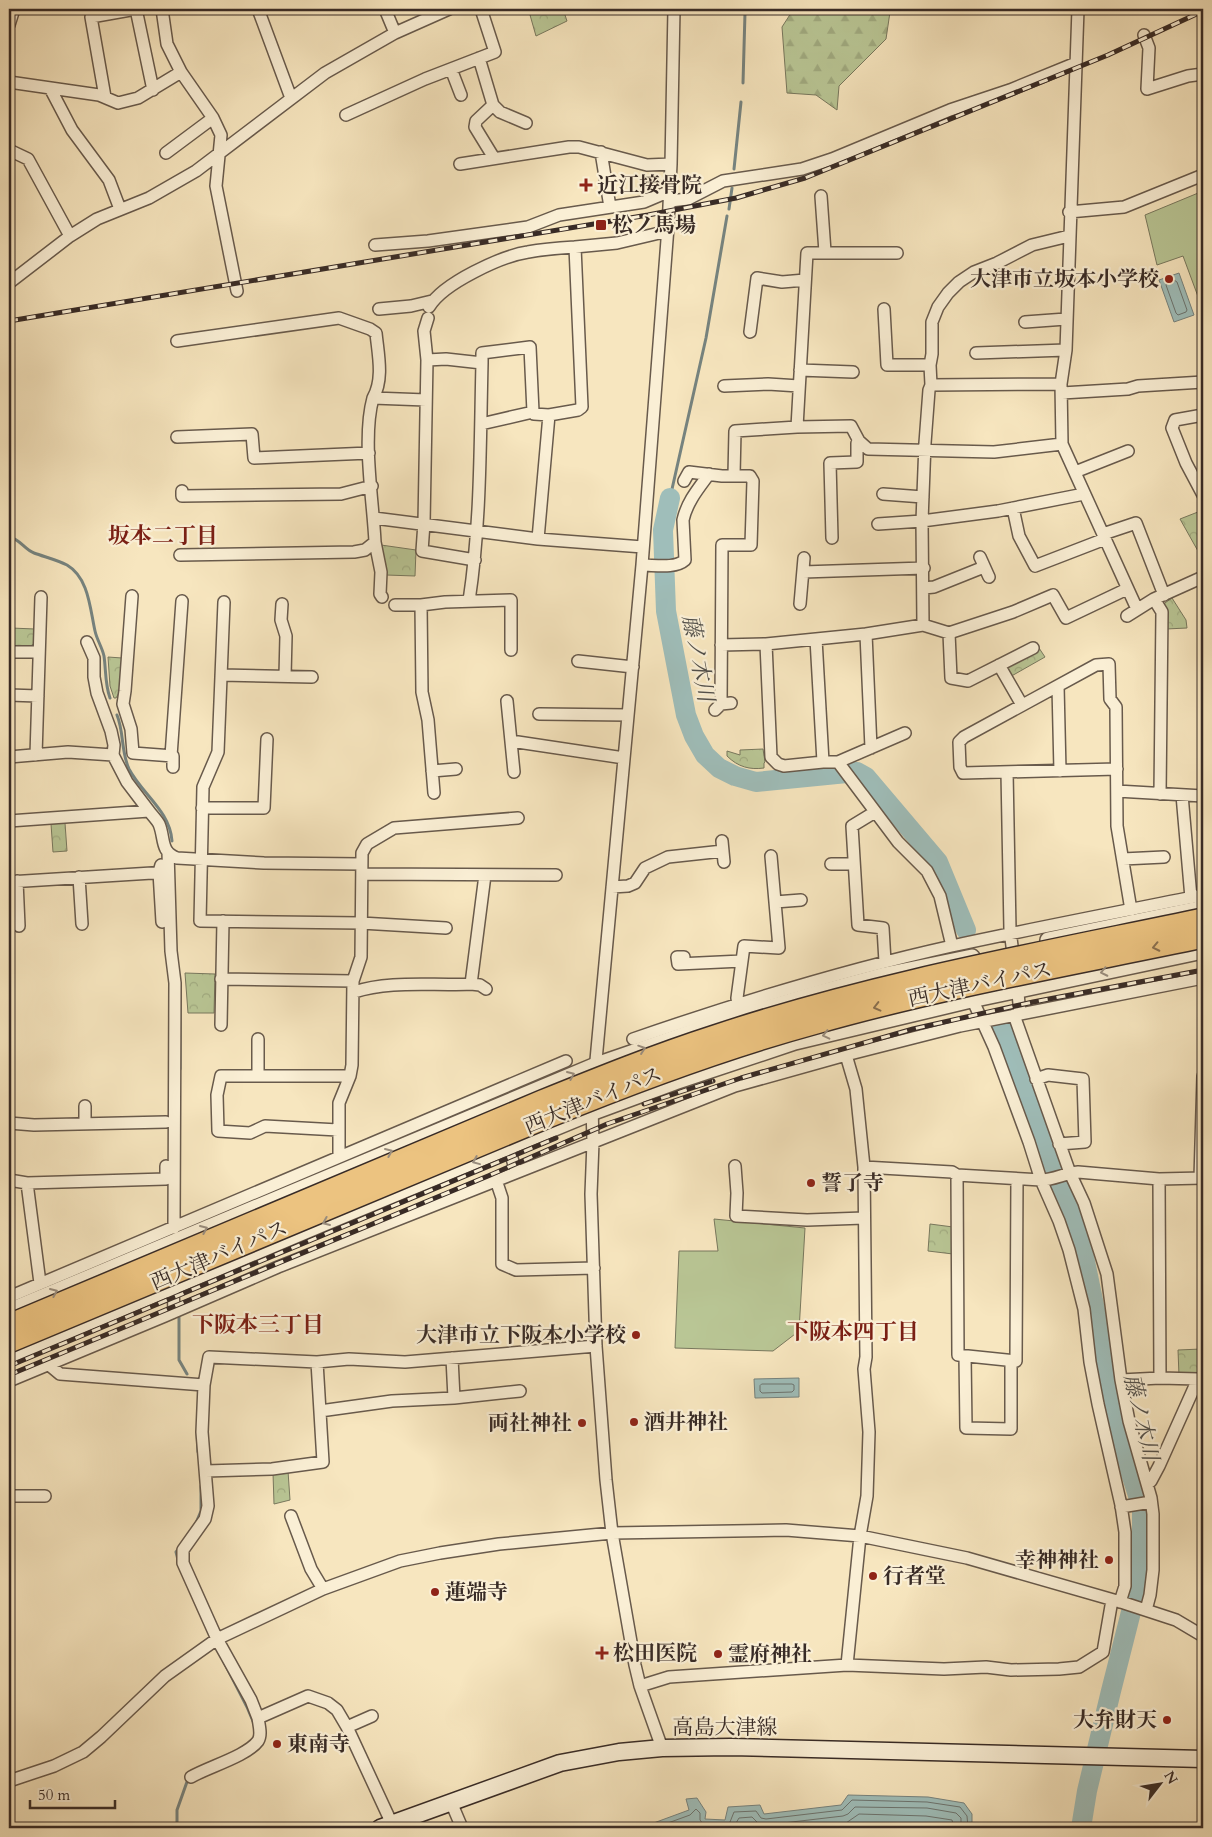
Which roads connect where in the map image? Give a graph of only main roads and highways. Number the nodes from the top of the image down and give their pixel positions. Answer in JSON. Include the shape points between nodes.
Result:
{"nodes":[{"id":1,"x":1203,"y":919,"type":"edge"},
{"id":2,"x":1203,"y":937,"type":"edge"},
{"id":3,"x":9,"y":1325,"type":"edge"},
{"id":4,"x":9,"y":1342,"type":"edge"},
{"id":5,"x":1203,"y":1758,"type":"edge"},
{"id":6,"x":386,"y":1826,"type":"edge"}],
"edges":[{"from":1,"to":3,"type":"highway","name":"西大津バイパス","bridge":true,"via":[[941,974],[716,1035],[542,1101]]},
{"from":2,"to":4,"type":"highway","name":"西大津バイパス","one_way":true,"bridge":true,"via":[[946,990],[816,1023],[720,1052],[548,1117]]},
{"from":5,"to":6,"type":"main road","name":"高島大津線","via":[[662,1748],[560,1763]]}]}
